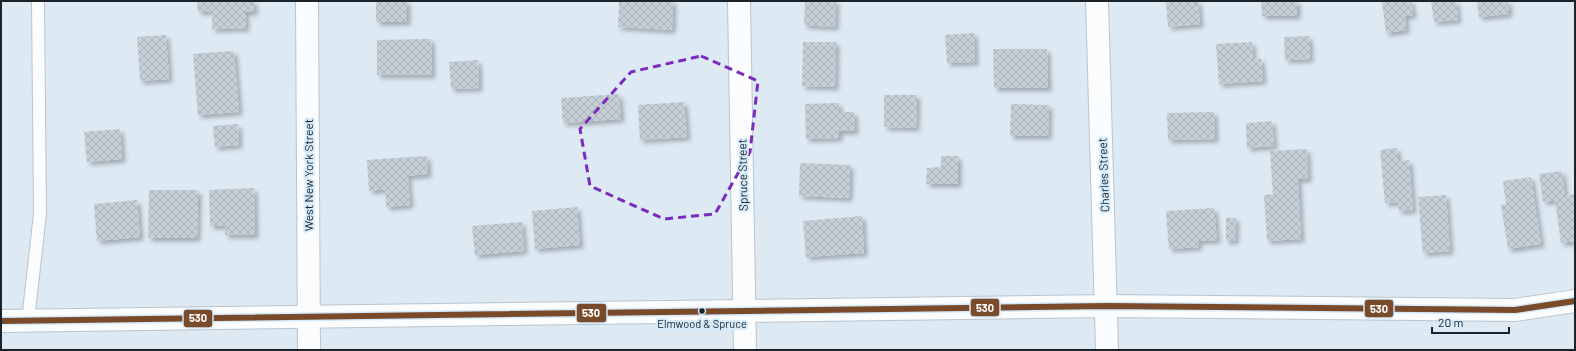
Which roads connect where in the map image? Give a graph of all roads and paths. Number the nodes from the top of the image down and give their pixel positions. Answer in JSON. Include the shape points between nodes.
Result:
{"nodes":[{"id":1,"x":38,"y":1,"type":"edge"},
{"id":2,"x":307,"y":1,"type":"edge"},
{"id":3,"x":739,"y":1,"type":"edge"},
{"id":4,"x":1097,"y":1,"type":"edge"},
{"id":5,"x":1575,"y":301,"type":"edge"},
{"id":6,"x":1107,"y":306,"type":"junction"},
{"id":7,"x":745,"y":310,"type":"junction"},
{"id":8,"x":309,"y":317,"type":"junction"},
{"id":9,"x":28,"y":320,"type":"junction"},
{"id":10,"x":1,"y":321,"type":"edge"},
{"id":11,"x":309,"y":350,"type":"edge"},
{"id":12,"x":745,"y":350,"type":"edge"},
{"id":13,"x":1107,"y":350,"type":"edge"}],
"edges":[{"from":1,"to":9,"type":"lane","via":[[40,214]]},
{"from":2,"to":8,"type":"street","name":"West New York Street"},
{"from":3,"to":7,"type":"street","name":"Spruce Street"},
{"from":4,"to":6,"type":"street","name":"Charles Street"},
{"from":5,"to":6,"type":"street","via":[[1515,310]]},
{"from":6,"to":7,"type":"street"},
{"from":6,"to":13,"type":"street","name":"Charles Street"},
{"from":7,"to":8,"type":"street"},
{"from":7,"to":12,"type":"street","name":"Spruce Street"},
{"from":8,"to":9,"type":"street"},
{"from":8,"to":11,"type":"street","name":"West New York Street"},
{"from":9,"to":10,"type":"street"}]}
